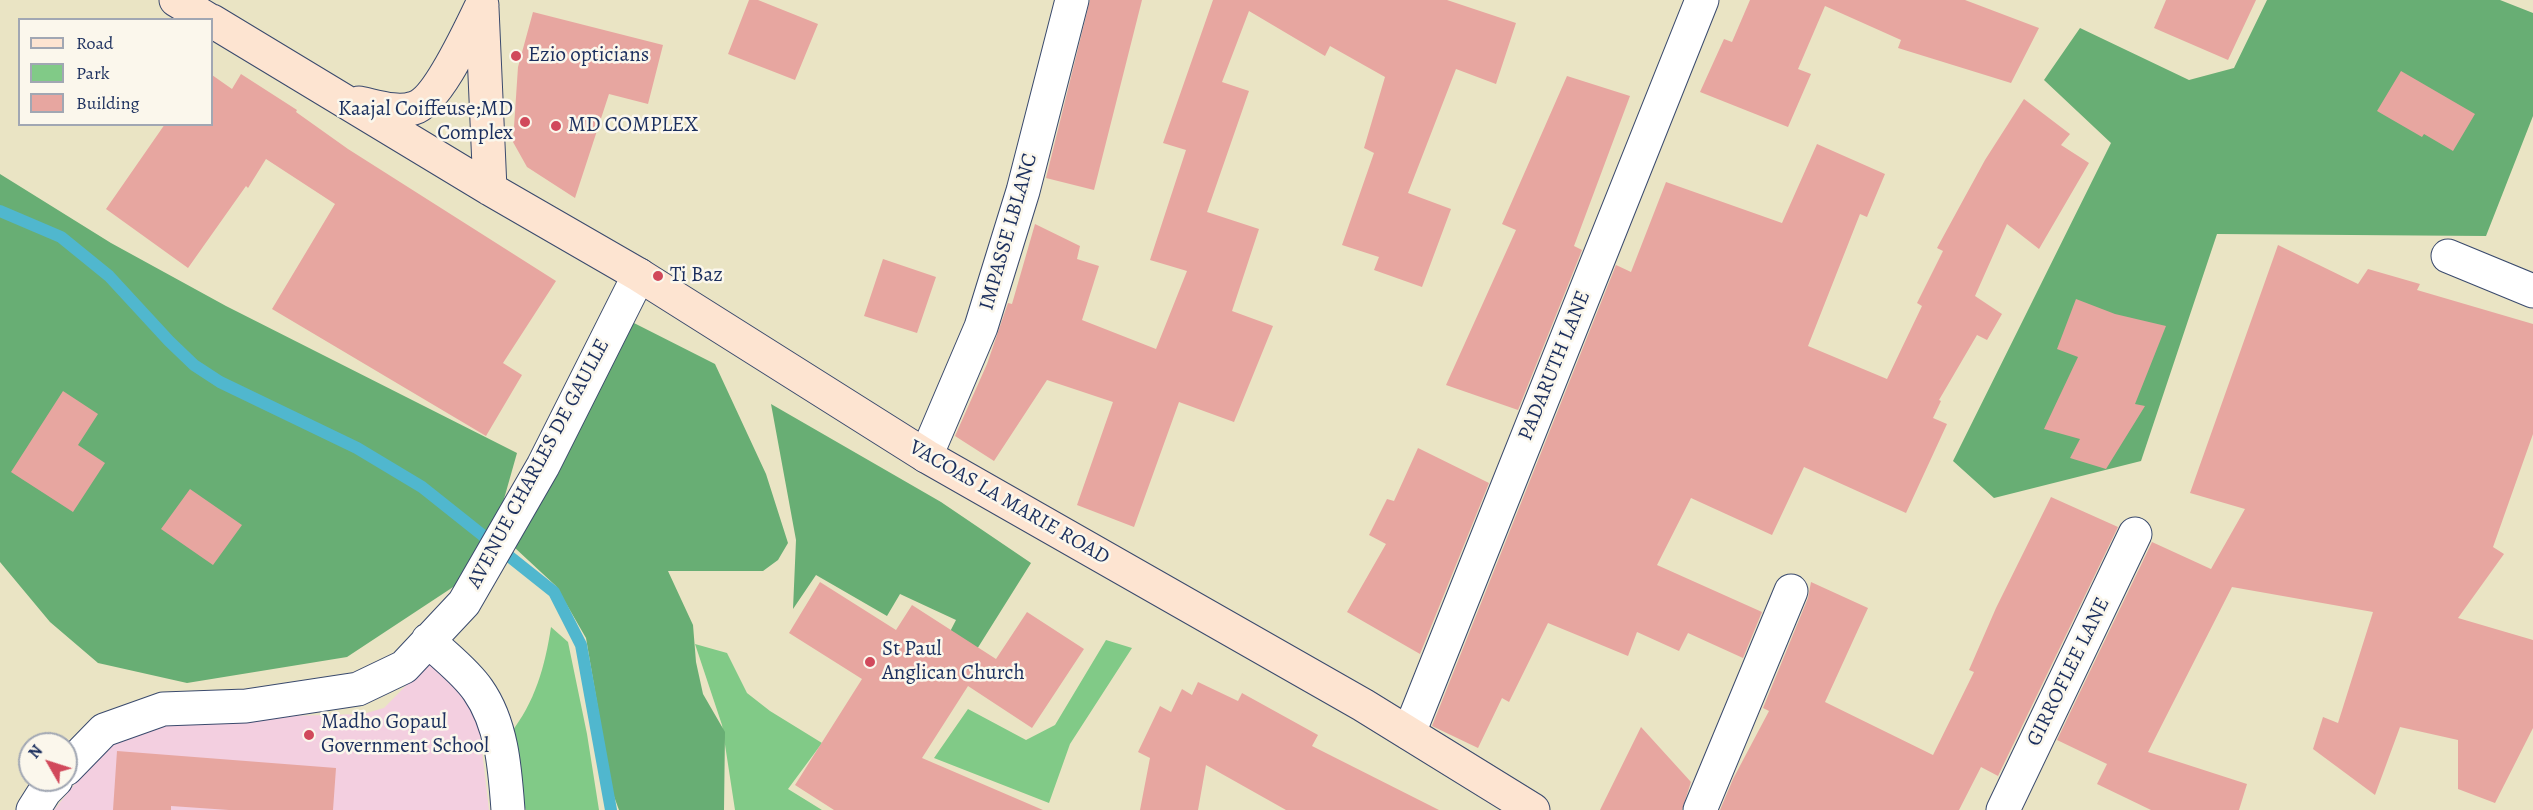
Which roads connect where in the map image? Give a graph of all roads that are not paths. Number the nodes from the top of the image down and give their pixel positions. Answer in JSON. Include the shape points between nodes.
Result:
{"nodes":[{"id":1,"x":176,"y":0,"type":"edge"},
{"id":2,"x":1072,"y":0,"type":"edge"},
{"id":3,"x":1702,"y":0,"type":"edge"},
{"id":4,"x":483,"y":3,"type":"edge"},
{"id":5,"x":207,"y":18,"type":"edge"},
{"id":6,"x":213,"y":22,"type":"edge"},
{"id":7,"x":345,"y":100,"type":"junction"},
{"id":8,"x":490,"y":189,"type":"junction"},
{"id":9,"x":2448,"y":256,"type":"dead end"},
{"id":10,"x":639,"y":275,"type":"junction"},
{"id":11,"x":2533,"y":291,"type":"edge"},
{"id":12,"x":926,"y":456,"type":"junction"},
{"id":13,"x":2135,"y":534,"type":"dead end"},
{"id":14,"x":1791,"y":591,"type":"dead end"},
{"id":15,"x":428,"y":640,"type":"junction"},
{"id":16,"x":1409,"y":733,"type":"junction"},
{"id":17,"x":78,"y":757,"type":"edge"},
{"id":18,"x":44,"y":792,"type":"edge"},
{"id":19,"x":33,"y":810,"type":"edge"},
{"id":20,"x":508,"y":810,"type":"edge"},
{"id":21,"x":1533,"y":810,"type":"edge"},
{"id":22,"x":1700,"y":810,"type":"edge"},
{"id":23,"x":2002,"y":810,"type":"edge"}],
"edges":[{"from":1,"to":5,"type":"main road","name":"VACOAS LA MARIE ROAD"},
{"from":2,"to":12,"type":"street","name":"IMPASSE LBLANC","via":[[1023,191],[981,327]]},
{"from":3,"to":16,"type":"street","name":"PADARUTH LANE"},
{"from":4,"to":7,"type":"main road","via":[[438,88],[425,103],[412,109],[393,110]]},
{"from":4,"to":8,"type":"main road"},
{"from":6,"to":7,"type":"main road","name":"VACOAS LA MARIE ROAD"},
{"from":7,"to":8,"type":"main road","name":"VACOAS LA MARIE ROAD"},
{"from":8,"to":10,"type":"main road","name":"VACOAS LA MARIE ROAD"},
{"from":9,"to":11,"type":"street"},
{"from":10,"to":12,"type":"main road","name":"VACOAS LA MARIE ROAD"},
{"from":10,"to":15,"type":"street","name":"AVENUE CHARLES DE GAULLE","via":[[543,466],[464,603]]},
{"from":12,"to":16,"type":"main road","name":"VACOAS LA MARIE ROAD"},
{"from":13,"to":23,"type":"street","name":"GIRROFLEE LANE"},
{"from":14,"to":22,"type":"street"},
{"from":15,"to":17,"type":"street","name":"AVENUE CHARLES DE GAULLE","via":[[404,667],[358,689],[246,706],[163,710],[104,730]]},
{"from":15,"to":20,"type":"street","via":[[477,688],[493,716],[505,772]]},
{"from":16,"to":21,"type":"main road","name":"VACOAS LA MARIE ROAD"},
{"from":18,"to":19,"type":"street"}]}
